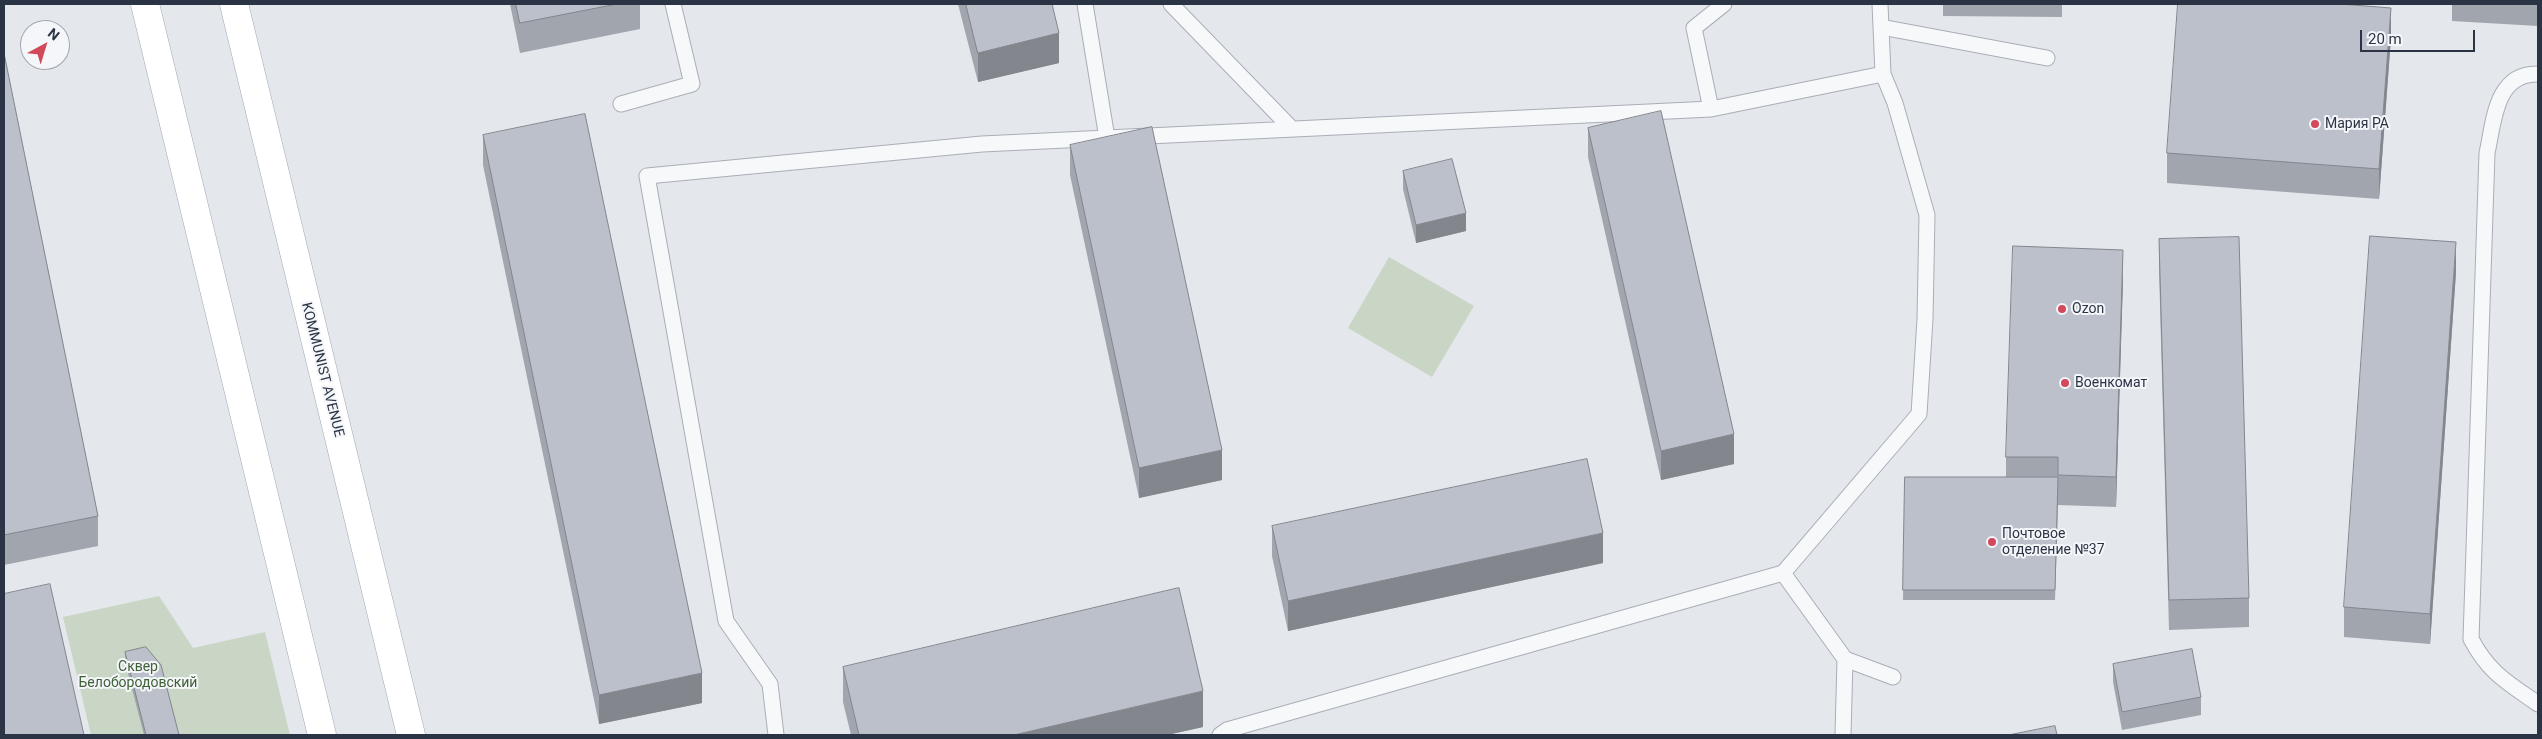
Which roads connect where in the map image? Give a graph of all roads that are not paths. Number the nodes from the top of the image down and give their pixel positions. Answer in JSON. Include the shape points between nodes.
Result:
{"nodes":[{"id":1,"x":145,"y":4,"type":"edge"},
{"id":2,"x":234,"y":4,"type":"edge"},
{"id":3,"x":673,"y":4,"type":"edge"},
{"id":4,"x":1085,"y":4,"type":"edge"},
{"id":5,"x":1172,"y":4,"type":"edge"},
{"id":6,"x":1724,"y":4,"type":"edge"},
{"id":7,"x":1880,"y":4,"type":"edge"},
{"id":8,"x":1881,"y":27,"type":"junction"},
{"id":9,"x":2047,"y":58,"type":"dead end"},
{"id":10,"x":1883,"y":74,"type":"junction"},
{"id":11,"x":2538,"y":74,"type":"edge"},
{"id":12,"x":622,"y":104,"type":"dead end"},
{"id":13,"x":1711,"y":109,"type":"junction"},
{"id":14,"x":1292,"y":129,"type":"junction"},
{"id":15,"x":1107,"y":138,"type":"junction"},
{"id":16,"x":1783,"y":573,"type":"junction"},
{"id":17,"x":1845,"y":659,"type":"junction"},
{"id":18,"x":1893,"y":678,"type":"dead end"},
{"id":19,"x":2538,"y":704,"type":"edge"},
{"id":20,"x":322,"y":735,"type":"edge"},
{"id":21,"x":411,"y":735,"type":"edge"},
{"id":22,"x":776,"y":735,"type":"edge"},
{"id":23,"x":1220,"y":735,"type":"edge"},
{"id":24,"x":1843,"y":735,"type":"edge"}],
"edges":[{"from":1,"to":20,"type":"main road"},
{"from":2,"to":21,"type":"main road","name":"KOMMUNIST AVENUE"},
{"from":3,"to":12,"type":"lane","via":[[692,84]]},
{"from":4,"to":15,"type":"lane"},
{"from":5,"to":14,"type":"lane"},
{"from":6,"to":13,"type":"lane","via":[[1694,28]]},
{"from":7,"to":8,"type":"lane"},
{"from":8,"to":9,"type":"lane"},
{"from":8,"to":10,"type":"lane"},
{"from":10,"to":13,"type":"lane"},
{"from":10,"to":16,"type":"lane","via":[[1895,104],[1927,215],[1919,414]]},
{"from":11,"to":19,"type":"lane","via":[[2530,74],[2508,85],[2500,96],[2487,153],[2471,639],[2493,673]]},
{"from":13,"to":14,"type":"lane"},
{"from":14,"to":15,"type":"lane"},
{"from":15,"to":22,"type":"lane","via":[[982,144],[647,176],[726,621],[770,684]]},
{"from":16,"to":17,"type":"lane"},
{"from":16,"to":23,"type":"lane"},
{"from":17,"to":18,"type":"lane"},
{"from":17,"to":24,"type":"lane"}]}
